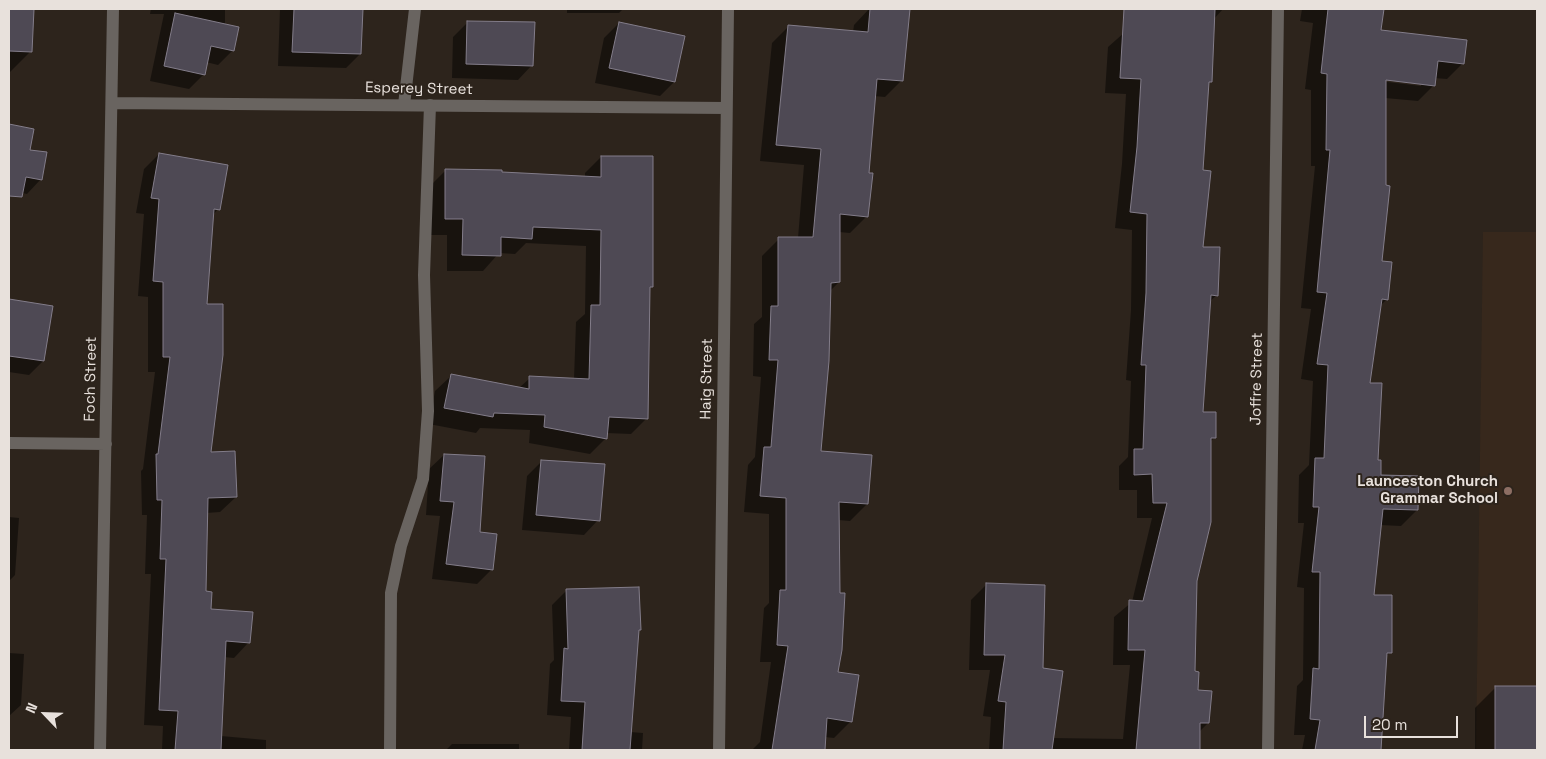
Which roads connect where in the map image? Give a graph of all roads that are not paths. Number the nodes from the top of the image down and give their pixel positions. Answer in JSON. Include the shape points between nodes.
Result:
{"nodes":[{"id":1,"x":113,"y":9,"type":"edge"},
{"id":2,"x":415,"y":9,"type":"edge"},
{"id":3,"x":728,"y":9,"type":"edge"},
{"id":4,"x":1278,"y":9,"type":"edge"},
{"id":5,"x":112,"y":103,"type":"junction"},
{"id":6,"x":404,"y":105,"type":"junction"},
{"id":7,"x":430,"y":105,"type":"junction"},
{"id":8,"x":726,"y":108,"type":"junction"},
{"id":9,"x":9,"y":443,"type":"edge"},
{"id":10,"x":106,"y":444,"type":"junction"},
{"id":11,"x":100,"y":750,"type":"edge"},
{"id":12,"x":390,"y":750,"type":"edge"},
{"id":13,"x":719,"y":750,"type":"edge"},
{"id":14,"x":1268,"y":750,"type":"edge"}],
"edges":[{"from":1,"to":5,"type":"street","name":"Foch Street"},
{"from":2,"to":6,"type":"street"},
{"from":3,"to":8,"type":"street","name":"Haig Street"},
{"from":4,"to":14,"type":"street","name":"Joffre Street"},
{"from":5,"to":6,"type":"street","name":"Esperey Street"},
{"from":5,"to":10,"type":"street","name":"Foch Street"},
{"from":6,"to":7,"type":"street","name":"Esperey Street"},
{"from":7,"to":8,"type":"street","name":"Esperey Street"},
{"from":7,"to":12,"type":"street","via":[[424,275],[428,411],[422,479],[401,546],[391,593]]},
{"from":8,"to":13,"type":"street","name":"Haig Street"},
{"from":9,"to":10,"type":"street"},
{"from":10,"to":11,"type":"street","name":"Foch Street"}]}
